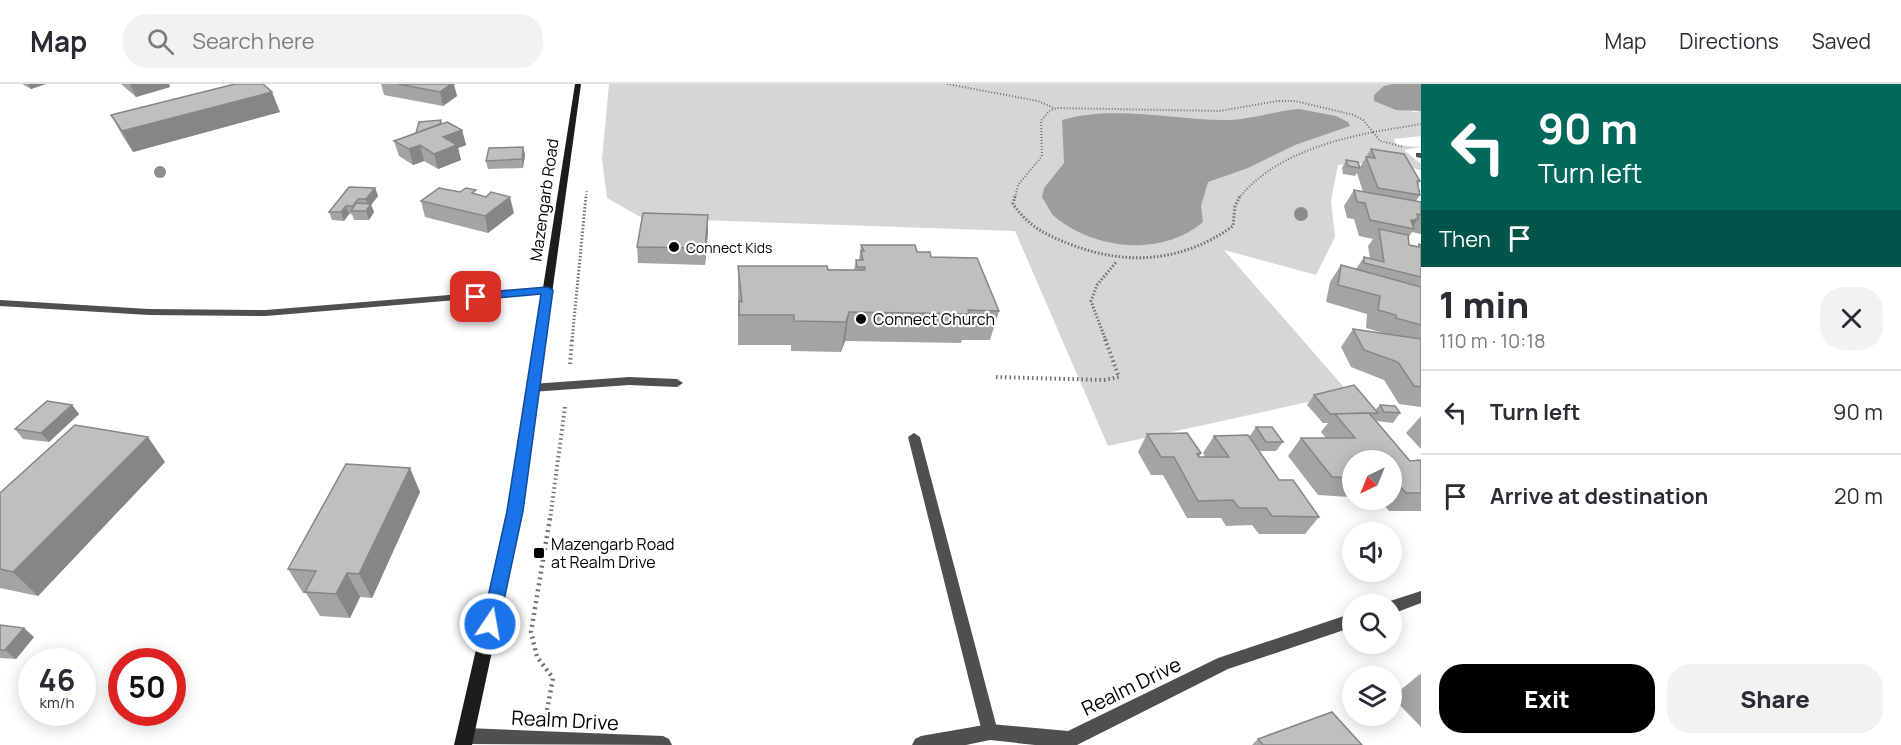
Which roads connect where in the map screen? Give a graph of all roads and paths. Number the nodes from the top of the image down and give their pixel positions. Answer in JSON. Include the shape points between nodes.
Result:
{"nodes":[{"id":1,"x":578,"y":84,"type":"edge"},
{"id":2,"x":947,"y":84,"type":"edge"},
{"id":3,"x":1054,"y":108,"type":"junction"},
{"id":4,"x":1421,"y":124,"type":"edge"},
{"id":5,"x":1371,"y":131,"type":"junction"},
{"id":6,"x":1410,"y":147,"type":"dead end"},
{"id":7,"x":1117,"y":260,"type":"junction"},
{"id":8,"x":547,"y":290,"type":"junction"},
{"id":9,"x":0,"y":303,"type":"edge"},
{"id":10,"x":996,"y":377,"type":"dead end"},
{"id":11,"x":1084,"y":380,"type":"joint"},
{"id":12,"x":676,"y":383,"type":"dead end"},
{"id":13,"x":532,"y":388,"type":"junction"},
{"id":14,"x":914,"y":437,"type":"dead end"},
{"id":15,"x":1421,"y":597,"type":"edge"},
{"id":16,"x":1402,"y":604,"type":"edge"},
{"id":17,"x":1342,"y":624,"type":"edge"},
{"id":18,"x":990,"y":732,"type":"junction"},
{"id":19,"x":464,"y":740,"type":"edge"},
{"id":20,"x":1070,"y":743,"type":"edge"},
{"id":21,"x":663,"y":745,"type":"edge"},
{"id":22,"x":921,"y":745,"type":"edge"}],
"edges":[{"from":1,"to":8,"type":"main road","name":"Mazengarb Road"},
{"from":2,"to":3,"type":"path","via":[[1038,101]]},
{"from":3,"to":5,"type":"path","via":[[1219,111],[1295,101],[1354,114]]},
{"from":3,"to":7,"type":"path","via":[[1045,113],[1040,123],[1042,156],[1018,185],[1013,204],[1035,230]]},
{"from":4,"to":5,"type":"path"},
{"from":5,"to":6,"type":"path","via":[[1386,144]]},
{"from":5,"to":7,"type":"path","via":[[1314,148],[1265,174],[1237,201],[1233,226],[1208,241],[1156,259]]},
{"from":7,"to":11,"type":"path","via":[[1097,285],[1091,301],[1119,377]]},
{"from":8,"to":9,"type":"street","via":[[266,313],[149,312]]},
{"from":8,"to":13,"type":"main road","name":"Mazengarb Road"},
{"from":10,"to":11,"type":"path"},
{"from":12,"to":13,"type":"street","via":[[629,381]]},
{"from":13,"to":19,"type":"main road","name":"Mazengarb Road","via":[[515,511]]},
{"from":14,"to":18,"type":"street"},
{"from":15,"to":16,"type":"street"},
{"from":17,"to":20,"type":"street","name":"Realm Drive","via":[[1224,663]]},
{"from":18,"to":20,"type":"street","name":"Realm Drive"},
{"from":18,"to":22,"type":"street","name":"Realm Drive"},
{"from":19,"to":21,"type":"street","name":"Realm Drive"}]}
